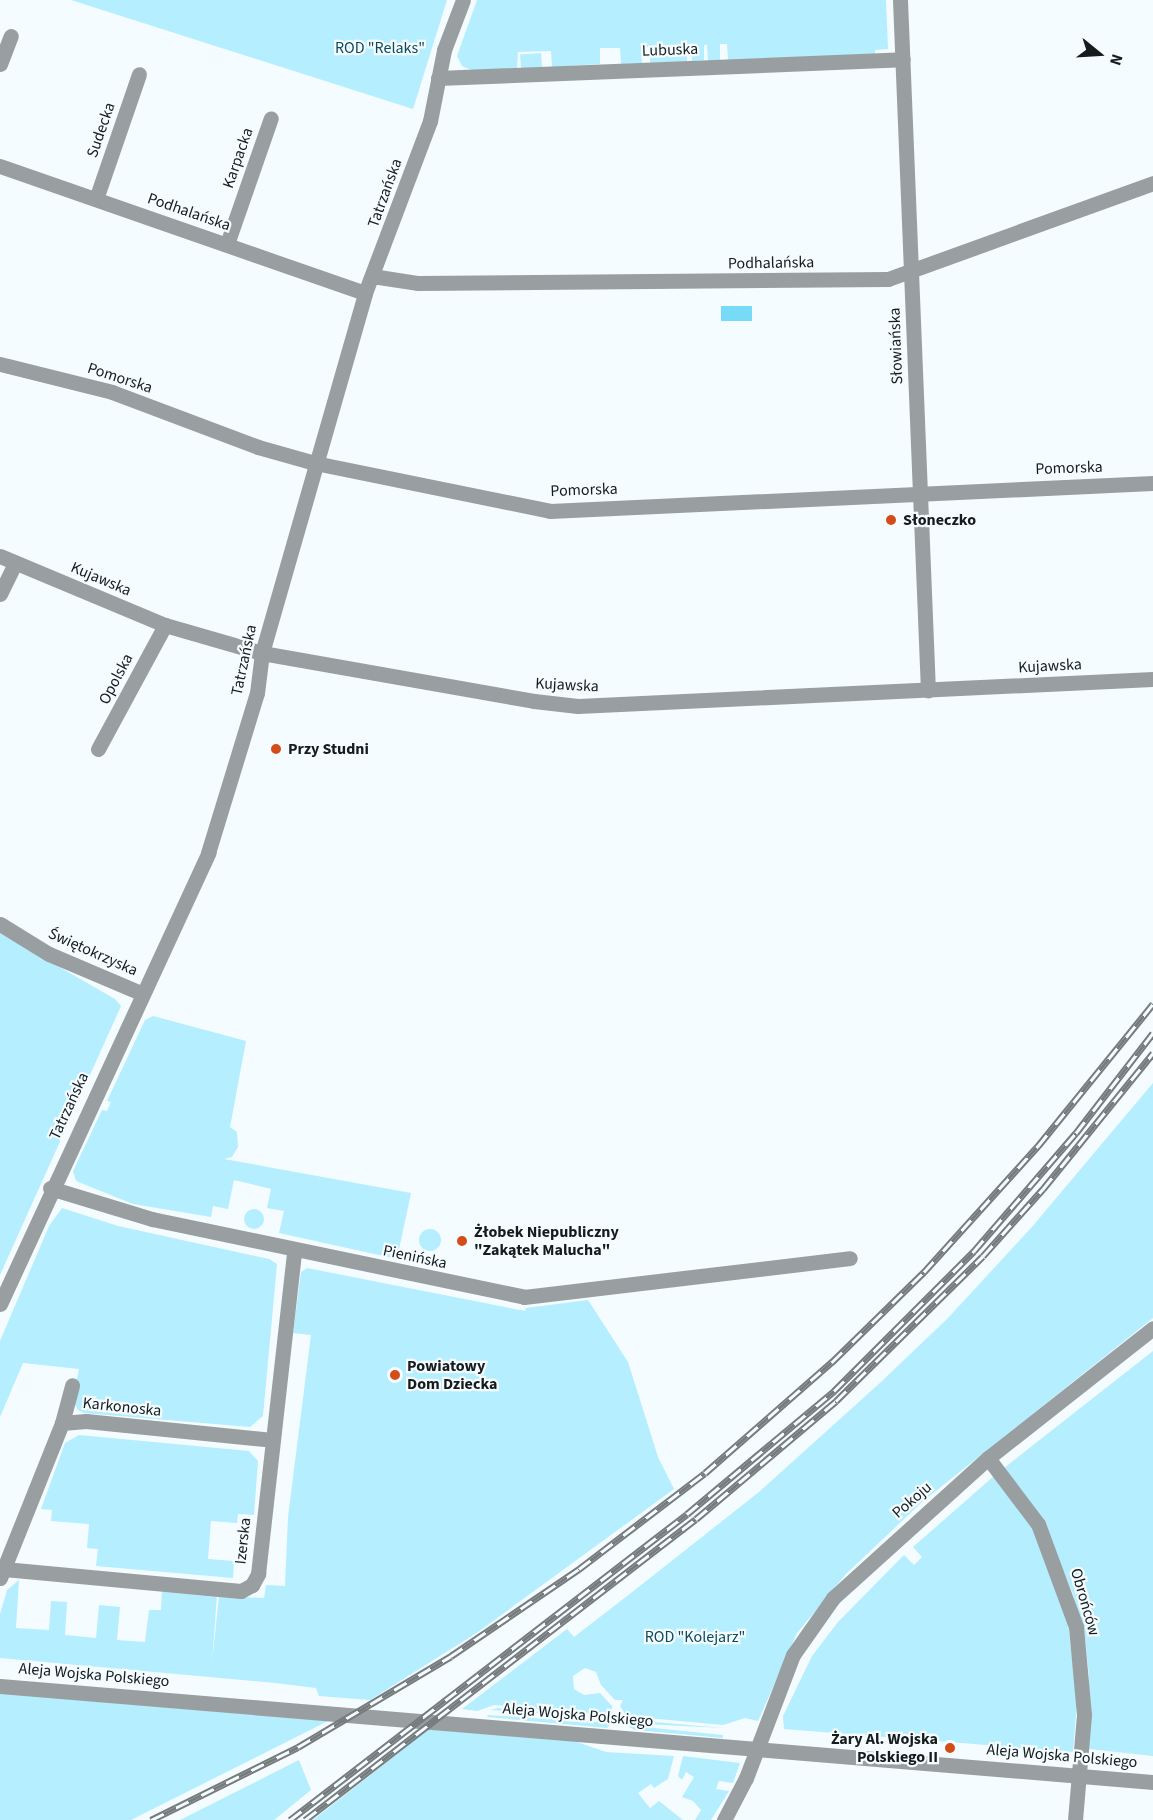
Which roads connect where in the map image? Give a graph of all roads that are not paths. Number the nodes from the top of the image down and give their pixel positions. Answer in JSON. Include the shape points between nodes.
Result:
{"nodes":[{"id":1,"x":463,"y":0,"type":"edge"},
{"id":2,"x":900,"y":0,"type":"edge"},
{"id":3,"x":11,"y":36,"type":"dead end"},
{"id":4,"x":903,"y":59,"type":"junction"},
{"id":5,"x":0,"y":64,"type":"edge"},
{"id":6,"x":139,"y":74,"type":"dead end"},
{"id":7,"x":438,"y":78,"type":"junction"},
{"id":8,"x":271,"y":118,"type":"dead end"},
{"id":9,"x":0,"y":166,"type":"edge"},
{"id":10,"x":1153,"y":183,"type":"edge"},
{"id":11,"x":96,"y":199,"type":"junction"},
{"id":12,"x":227,"y":244,"type":"junction"},
{"id":13,"x":912,"y":273,"type":"junction"},
{"id":14,"x":372,"y":276,"type":"junction"},
{"id":15,"x":365,"y":293,"type":"junction"},
{"id":16,"x":0,"y":364,"type":"edge"},
{"id":17,"x":315,"y":463,"type":"junction"},
{"id":18,"x":1153,"y":483,"type":"edge"},
{"id":19,"x":921,"y":492,"type":"junction"},
{"id":20,"x":0,"y":556,"type":"edge"},
{"id":21,"x":15,"y":563,"type":"junction"},
{"id":22,"x":0,"y":594,"type":"edge"},
{"id":23,"x":165,"y":625,"type":"junction"},
{"id":24,"x":261,"y":653,"type":"junction"},
{"id":25,"x":1153,"y":679,"type":"edge"},
{"id":26,"x":928,"y":690,"type":"junction"},
{"id":27,"x":98,"y":749,"type":"dead end"},
{"id":28,"x":0,"y":924,"type":"edge"},
{"id":29,"x":141,"y":993,"type":"junction"},
{"id":30,"x":50,"y":1188,"type":"junction"},
{"id":31,"x":294,"y":1251,"type":"junction"},
{"id":32,"x":850,"y":1258,"type":"dead end"},
{"id":33,"x":0,"y":1304,"type":"edge"},
{"id":34,"x":1153,"y":1328,"type":"edge"},
{"id":35,"x":72,"y":1385,"type":"dead end"},
{"id":36,"x":62,"y":1423,"type":"junction"},
{"id":37,"x":272,"y":1440,"type":"junction"},
{"id":38,"x":988,"y":1458,"type":"junction"},
{"id":39,"x":2,"y":1573,"type":"edge"},
{"id":40,"x":0,"y":1686,"type":"edge"},
{"id":41,"x":757,"y":1750,"type":"junction"},
{"id":42,"x":1079,"y":1776,"type":"junction"},
{"id":43,"x":1153,"y":1782,"type":"edge"},
{"id":44,"x":724,"y":1820,"type":"edge"},
{"id":45,"x":1075,"y":1820,"type":"edge"}],
"edges":[{"from":1,"to":7,"type":"street","name":"Tatrzańska"},
{"from":2,"to":4,"type":"street","name":"Słowiańska"},
{"from":3,"to":5,"type":"street"},
{"from":4,"to":7,"type":"street","name":"Lubuska"},
{"from":4,"to":13,"type":"street","name":"Słowiańska"},
{"from":6,"to":11,"type":"street","name":"Sudecka"},
{"from":7,"to":14,"type":"street","name":"Tatrzańska","via":[[430,121]]},
{"from":8,"to":12,"type":"street","name":"Karpacka"},
{"from":9,"to":11,"type":"street","name":"Podhalańska"},
{"from":10,"to":13,"type":"street","name":"Podhalańska"},
{"from":11,"to":12,"type":"street","name":"Podhalańska"},
{"from":12,"to":15,"type":"street","name":"Podhalańska"},
{"from":13,"to":14,"type":"street","name":"Podhalańska","via":[[888,279],[679,282],[418,283]]},
{"from":13,"to":19,"type":"street","name":"Słowiańska"},
{"from":14,"to":15,"type":"street","name":"Tatrzańska"},
{"from":15,"to":17,"type":"street","name":"Tatrzańska"},
{"from":16,"to":17,"type":"street","name":"Pomorska","via":[[112,392],[258,447]]},
{"from":17,"to":19,"type":"street","name":"Pomorska","via":[[550,511]]},
{"from":17,"to":24,"type":"street","name":"Tatrzańska"},
{"from":18,"to":19,"type":"street","name":"Pomorska"},
{"from":19,"to":26,"type":"street","name":"Słowiańska"},
{"from":20,"to":21,"type":"street","name":"Kujawska"},
{"from":21,"to":22,"type":"street"},
{"from":21,"to":23,"type":"street","name":"Kujawska"},
{"from":23,"to":24,"type":"street","name":"Kujawska"},
{"from":23,"to":27,"type":"street","name":"Opolska"},
{"from":24,"to":26,"type":"street","name":"Kujawska","via":[[578,706]]},
{"from":24,"to":29,"type":"street","name":"Tatrzańska","via":[[257,693],[208,853]]},
{"from":25,"to":26,"type":"street","name":"Kujawska"},
{"from":28,"to":29,"type":"street","name":"Świętokrzyska","via":[[49,954]]},
{"from":29,"to":30,"type":"street","name":"Tatrzańska"},
{"from":30,"to":31,"type":"street","name":"Pienińska","via":[[125,1213]]},
{"from":30,"to":33,"type":"street","name":"Tatrzańska"},
{"from":31,"to":32,"type":"street","name":"Pienińska","via":[[524,1297]]},
{"from":31,"to":37,"type":"street","name":"Izerska"},
{"from":34,"to":38,"type":"street","name":"Pokoju"},
{"from":35,"to":36,"type":"street"},
{"from":36,"to":37,"type":"street","name":"Karkonoska","via":[[86,1421]]},
{"from":36,"to":39,"type":"street","name":"Karkonoska"},
{"from":37,"to":39,"type":"street","name":"Izerska","via":[[258,1574],[248,1588]]},
{"from":38,"to":41,"type":"street","name":"Pokoju","via":[[856,1574],[812,1623],[787,1669]]},
{"from":38,"to":42,"type":"street","name":"Obrońców","via":[[1038,1524],[1071,1608],[1083,1686]]},
{"from":40,"to":41,"type":"street","name":"Aleja Wojska Polskiego"},
{"from":41,"to":42,"type":"street","name":"Aleja Wojska Polskiego"},
{"from":41,"to":44,"type":"street","name":"Pokoju"},
{"from":42,"to":43,"type":"street","name":"Aleja Wojska Polskiego"},
{"from":42,"to":45,"type":"street","name":"Obrońców"}]}
